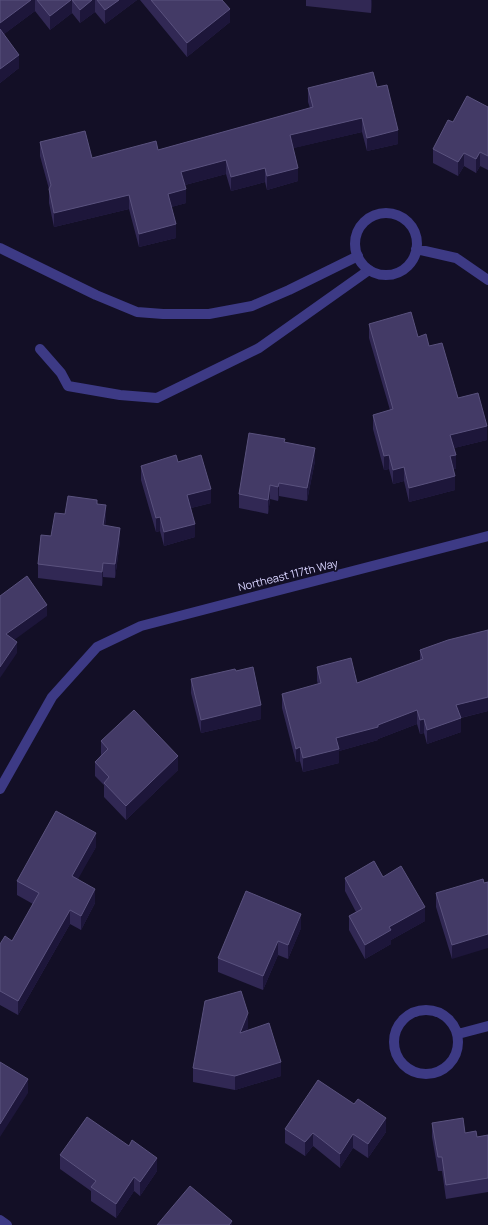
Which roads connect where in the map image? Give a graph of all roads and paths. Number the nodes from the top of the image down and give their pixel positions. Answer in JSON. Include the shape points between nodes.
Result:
{"nodes":[{"id":1,"x":0,"y":248,"type":"edge"},
{"id":2,"x":416,"y":249,"type":"junction"},
{"id":3,"x":358,"y":256,"type":"junction"},
{"id":4,"x":369,"y":270,"type":"junction"},
{"id":5,"x":488,"y":280,"type":"edge"},
{"id":6,"x":40,"y":349,"type":"dead end"},
{"id":7,"x":488,"y":536,"type":"edge"},
{"id":8,"x":0,"y":789,"type":"edge"},
{"id":9,"x":488,"y":1026,"type":"edge"},
{"id":10,"x":458,"y":1034,"type":"junction"},
{"id":11,"x":0,"y":1220,"type":"edge"},
{"id":12,"x":7,"y":1225,"type":"edge"}],
"edges":[{"from":1,"to":3,"type":"street","via":[[137,312],[163,314],[209,314],[252,306]]},
{"from":2,"to":3,"type":"street","via":[[412,226],[403,218],[379,214],[368,219],[360,227],[355,238]]},
{"from":2,"to":4,"type":"street","via":[[412,261],[404,269],[380,275]]},
{"from":2,"to":5,"type":"street","via":[[456,258]]},
{"from":3,"to":4,"type":"street","via":[[360,262]]},
{"from":4,"to":6,"type":"street","via":[[259,348],[157,398],[68,386]]},
{"from":7,"to":8,"type":"street","name":"Northeast 117th Way","via":[[141,626],[97,647],[52,697]]},
{"from":9,"to":10,"type":"street"},
{"from":10,"to":10,"type":"street","via":[[453,1023],[445,1015],[423,1010],[403,1019],[394,1040],[395,1051],[408,1069],[418,1074],[429,1075],[440,1072],[456,1056]]},
{"from":11,"to":12,"type":"street"}]}
